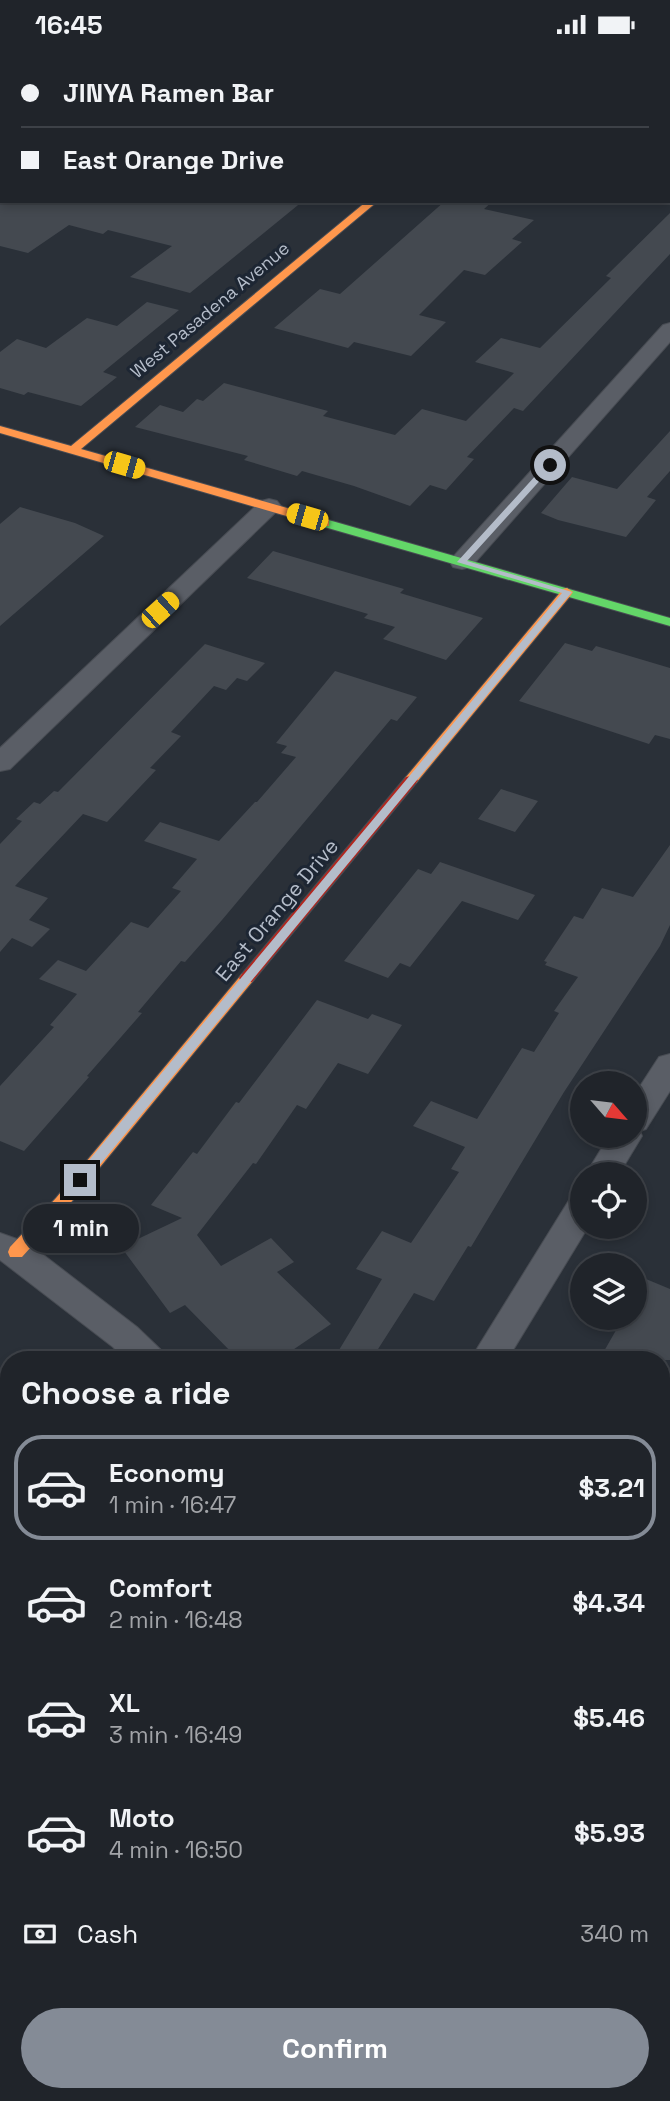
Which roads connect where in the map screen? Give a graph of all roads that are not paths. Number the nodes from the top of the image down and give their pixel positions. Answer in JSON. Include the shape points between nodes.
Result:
{"nodes":[{"id":1,"x":371,"y":203,"type":"edge"},
{"id":2,"x":670,"y":330,"type":"edge"},
{"id":3,"x":0,"y":429,"type":"edge"},
{"id":4,"x":73,"y":450,"type":"junction"},
{"id":5,"x":269,"y":506,"type":"junction"},
{"id":6,"x":461,"y":562,"type":"junction"},
{"id":7,"x":568,"y":592,"type":"junction"},
{"id":8,"x":670,"y":622,"type":"edge"},
{"id":9,"x":0,"y":763,"type":"edge"},
{"id":10,"x":670,"y":1065,"type":"edge"},
{"id":11,"x":648,"y":1100,"type":"edge"},
{"id":12,"x":570,"y":1227,"type":"edge"},
{"id":13,"x":8,"y":1249,"type":"edge"},
{"id":14,"x":139,"y":1351,"type":"edge"},
{"id":15,"x":494,"y":1351,"type":"edge"}],
"edges":[{"from":1,"to":4,"type":"street","name":"West Pasadena Avenue"},
{"from":2,"to":6,"type":"street"},
{"from":3,"to":4,"type":"street"},
{"from":4,"to":5,"type":"street"},
{"from":5,"to":6,"type":"street"},
{"from":5,"to":9,"type":"street"},
{"from":6,"to":7,"type":"street"},
{"from":7,"to":8,"type":"street"},
{"from":7,"to":13,"type":"street","name":"East Orange Drive","via":[[71,1191]]},
{"from":10,"to":11,"type":"street"},
{"from":12,"to":15,"type":"street"},
{"from":13,"to":14,"type":"street"}]}
